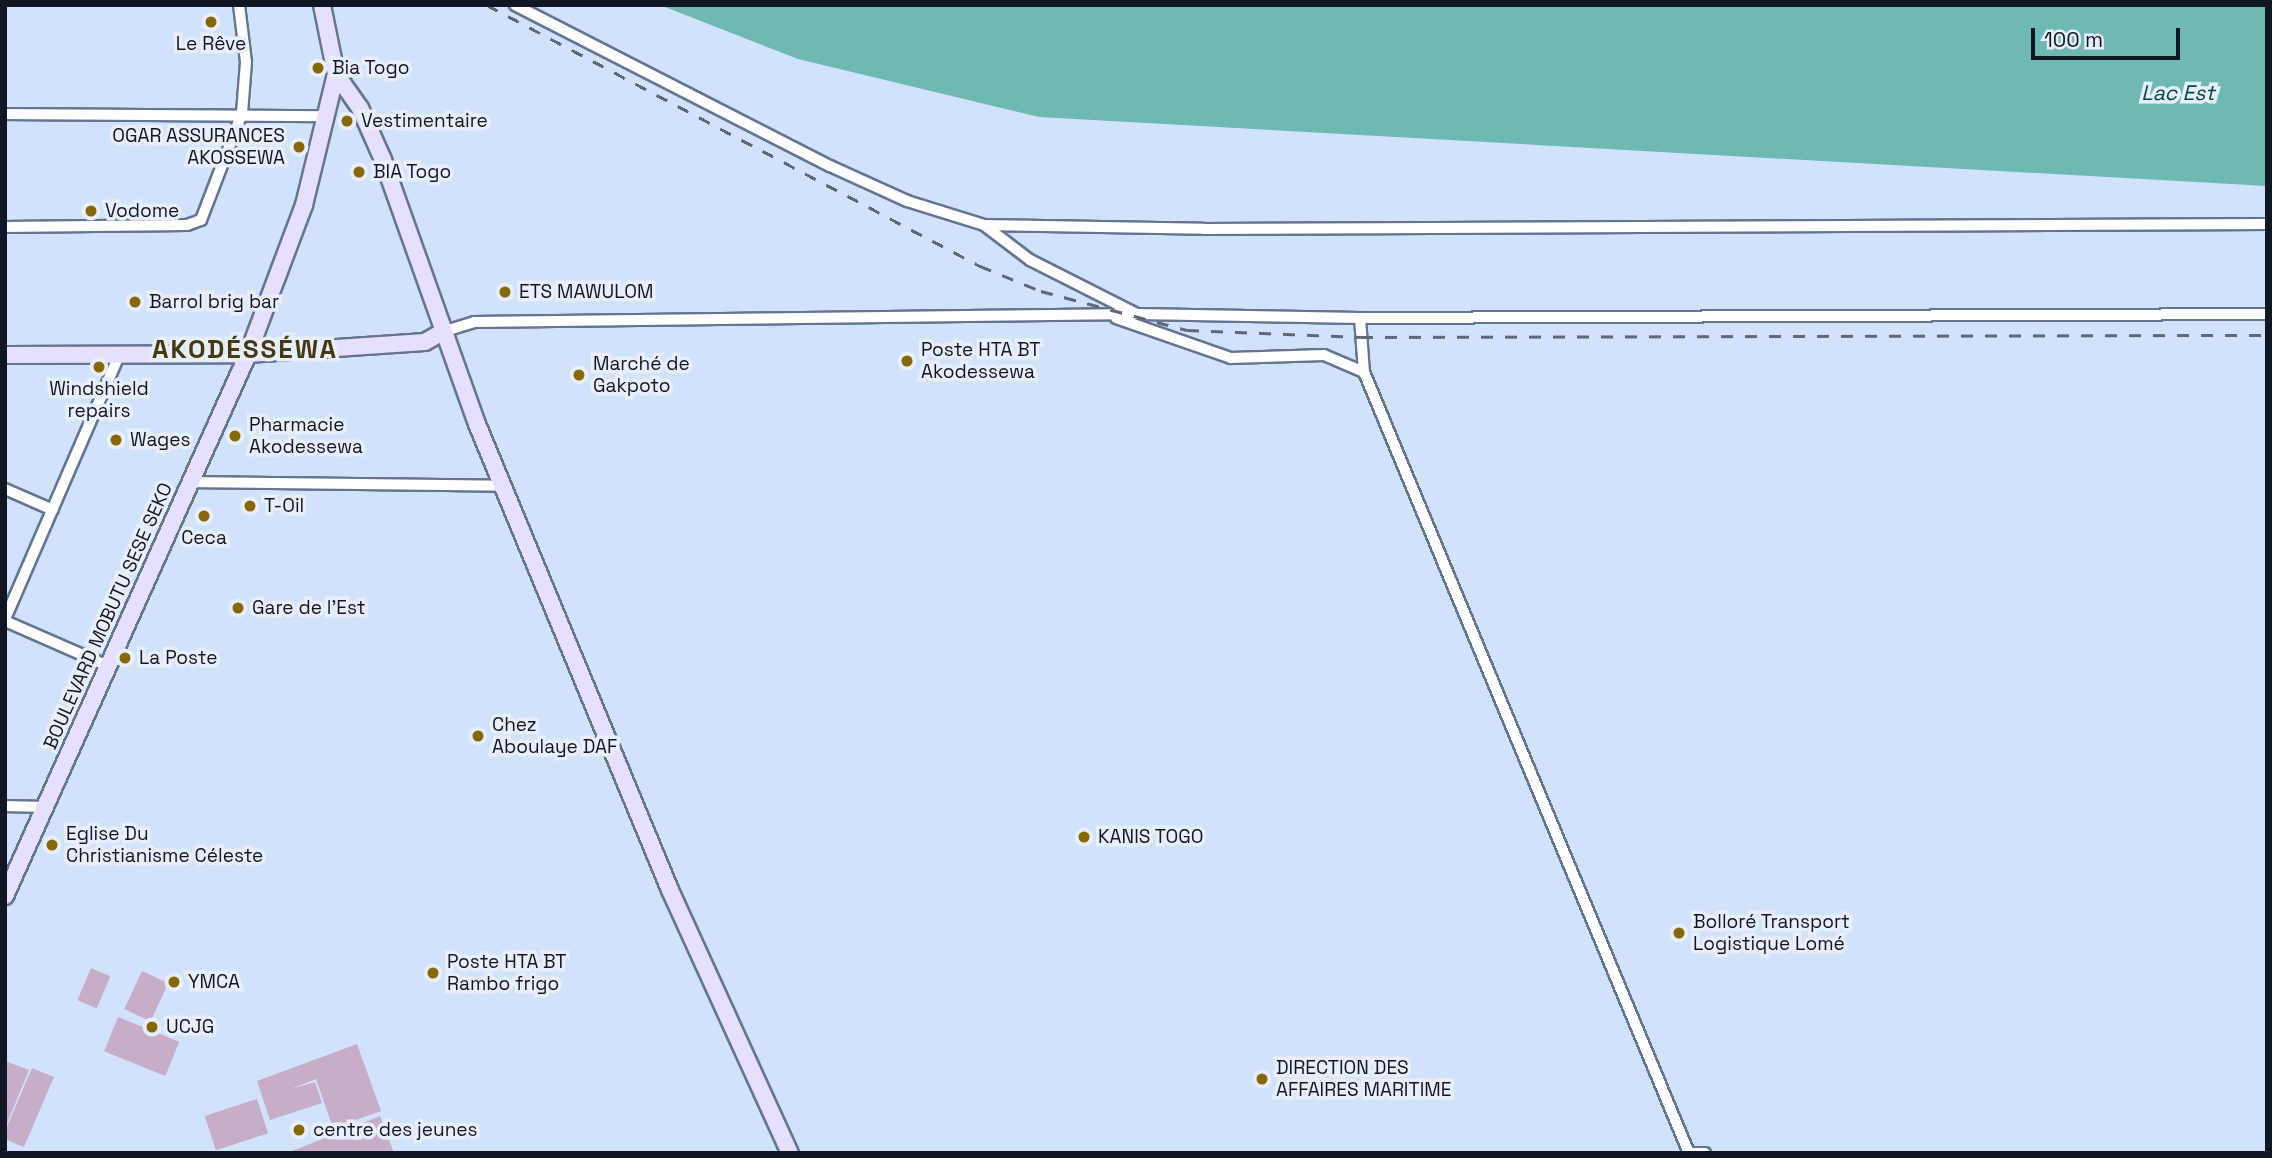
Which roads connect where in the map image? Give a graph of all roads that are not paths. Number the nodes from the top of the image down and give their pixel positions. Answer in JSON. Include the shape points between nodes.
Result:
{"nodes":[{"id":1,"x":239,"y":5,"type":"edge"},
{"id":2,"x":322,"y":5,"type":"edge"},
{"id":3,"x":515,"y":5,"type":"edge"},
{"id":4,"x":336,"y":74,"type":"junction"},
{"id":5,"x":242,"y":113,"type":"junction"},
{"id":6,"x":5,"y":114,"type":"edge"},
{"id":7,"x":323,"y":116,"type":"junction"},
{"id":8,"x":2267,"y":224,"type":"edge"},
{"id":9,"x":984,"y":225,"type":"junction"},
{"id":10,"x":5,"y":228,"type":"edge"},
{"id":11,"x":1137,"y":314,"type":"junction"},
{"id":12,"x":2267,"y":314,"type":"edge"},
{"id":13,"x":1107,"y":315,"type":"junction"},
{"id":14,"x":1360,"y":318,"type":"junction"},
{"id":15,"x":442,"y":332,"type":"junction"},
{"id":16,"x":248,"y":354,"type":"junction"},
{"id":17,"x":5,"y":355,"type":"edge"},
{"id":18,"x":119,"y":356,"type":"junction"},
{"id":19,"x":1364,"y":372,"type":"junction"},
{"id":20,"x":191,"y":482,"type":"junction"},
{"id":21,"x":503,"y":486,"type":"junction"},
{"id":22,"x":5,"y":489,"type":"edge"},
{"id":23,"x":53,"y":510,"type":"junction"},
{"id":24,"x":5,"y":620,"type":"edge"},
{"id":25,"x":108,"y":666,"type":"junction"},
{"id":26,"x":5,"y":806,"type":"edge"},
{"id":27,"x":45,"y":807,"type":"junction"},
{"id":28,"x":5,"y":896,"type":"edge"},
{"id":29,"x":790,"y":1153,"type":"edge"},
{"id":30,"x":1689,"y":1153,"type":"edge"},
{"id":31,"x":1705,"y":1153,"type":"edge"}],
"edges":[{"from":1,"to":5,"type":"street","via":[[246,62]]},
{"from":2,"to":4,"type":"street"},
{"from":3,"to":9,"type":"street","via":[[830,166],[907,201]]},
{"from":4,"to":7,"type":"street","name":"BOULEVARD MOBUTU SESE SEKO"},
{"from":4,"to":15,"type":"street","via":[[360,108],[383,160]]},
{"from":5,"to":6,"type":"street"},
{"from":5,"to":7,"type":"street"},
{"from":5,"to":10,"type":"street","via":[[206,214],[196,223]]},
{"from":7,"to":16,"type":"street","name":"BOULEVARD MOBUTU SESE SEKO","via":[[304,205]]},
{"from":8,"to":9,"type":"street","via":[[1204,229]]},
{"from":9,"to":11,"type":"street","via":[[1030,260]]},
{"from":11,"to":13,"type":"street"},
{"from":11,"to":14,"type":"street"},
{"from":12,"to":14,"type":"street"},
{"from":13,"to":15,"type":"street","via":[[474,322]]},
{"from":13,"to":19,"type":"street","via":[[1231,358],[1324,355]]},
{"from":14,"to":19,"type":"street"},
{"from":15,"to":16,"type":"street","via":[[425,342]]},
{"from":15,"to":21,"type":"street"},
{"from":16,"to":18,"type":"street"},
{"from":16,"to":20,"type":"street","name":"BOULEVARD MOBUTU SESE SEKO"},
{"from":17,"to":18,"type":"street"},
{"from":18,"to":23,"type":"street"},
{"from":19,"to":30,"type":"street"},
{"from":20,"to":21,"type":"street"},
{"from":20,"to":25,"type":"street","name":"BOULEVARD MOBUTU SESE SEKO"},
{"from":21,"to":29,"type":"street","via":[[670,890]]},
{"from":22,"to":23,"type":"street"},
{"from":23,"to":24,"type":"street"},
{"from":24,"to":25,"type":"street"},
{"from":25,"to":27,"type":"street","name":"BOULEVARD MOBUTU SESE SEKO"},
{"from":26,"to":27,"type":"street"},
{"from":27,"to":28,"type":"street","name":"BOULEVARD MOBUTU SESE SEKO"},
{"from":30,"to":31,"type":"street"}]}
